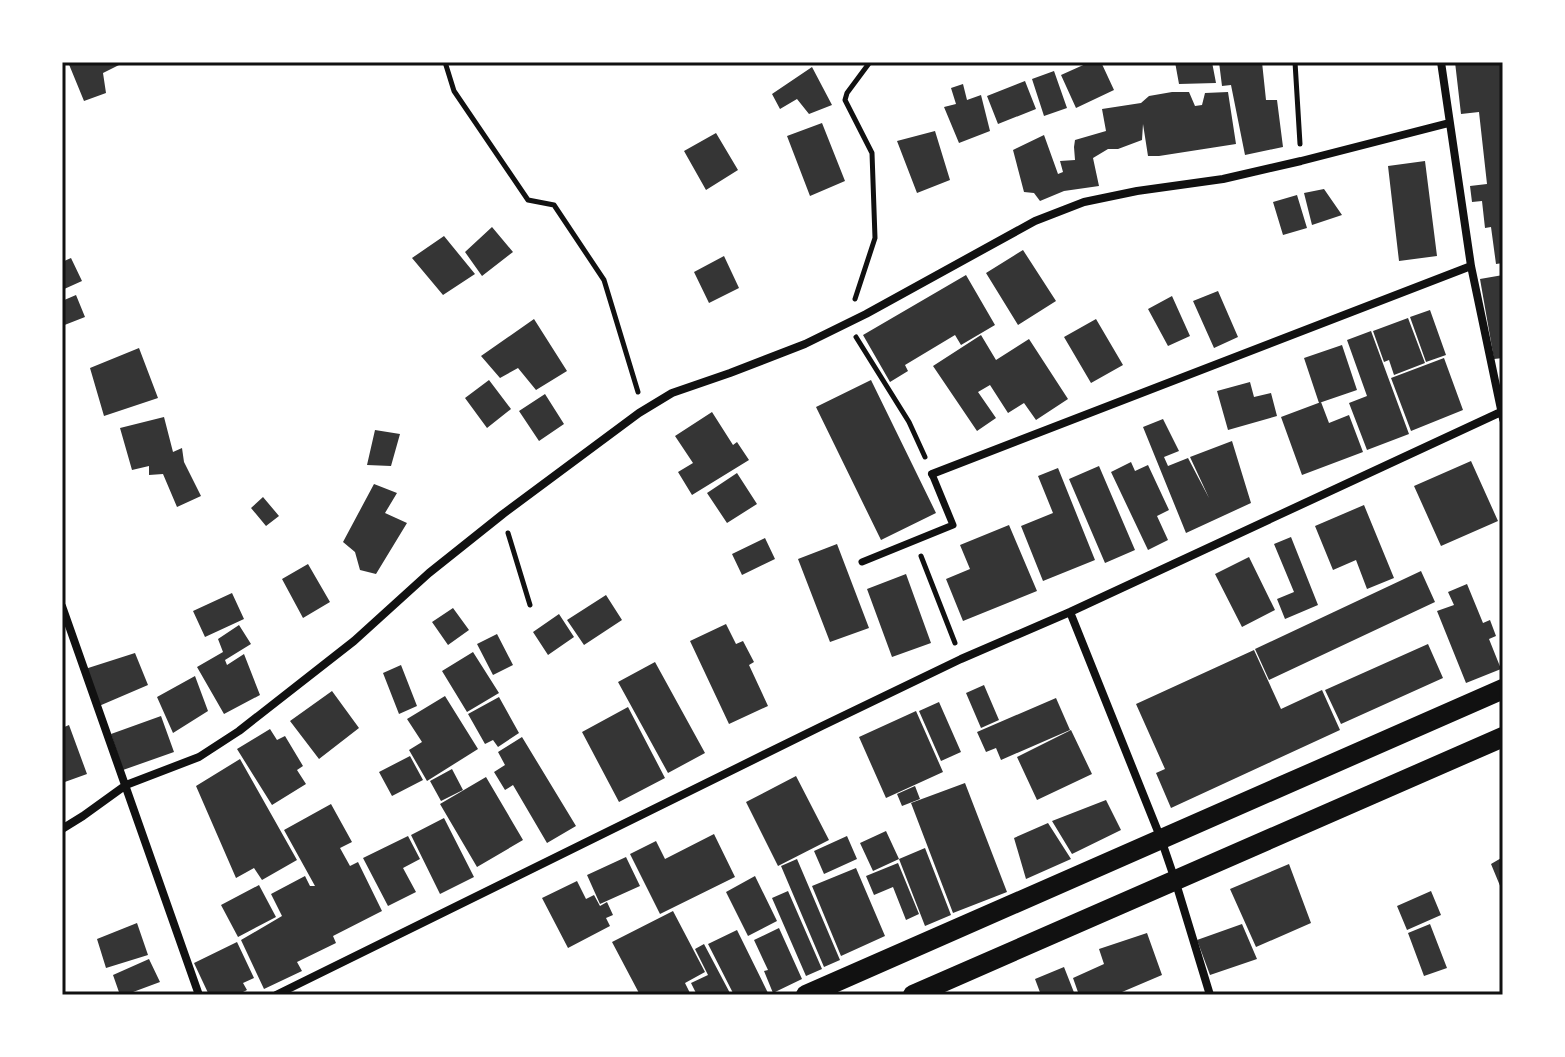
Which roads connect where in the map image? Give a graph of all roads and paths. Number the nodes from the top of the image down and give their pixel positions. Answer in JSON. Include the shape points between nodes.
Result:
{"nodes":[{"id":1,"x":445,"y":62,"type":"edge"},
{"id":2,"x":870,"y":62,"type":"edge"},
{"id":3,"x":1295,"y":62,"type":"edge"},
{"id":4,"x":1441,"y":62,"type":"edge"},
{"id":5,"x":1449,"y":123,"type":"junction"},
{"id":6,"x":1301,"y":161,"type":"junction"},
{"id":7,"x":1471,"y":266,"type":"junction"},
{"id":8,"x":847,"y":323,"type":"junction"},
{"id":9,"x":639,"y":413,"type":"junction"},
{"id":10,"x":1502,"y":414,"type":"edge"},
{"id":11,"x":932,"y":474,"type":"junction"},
{"id":12,"x":503,"y":514,"type":"junction"},
{"id":13,"x":916,"y":541,"type":"junction"},
{"id":14,"x":862,"y":562,"type":"dead end"},
{"id":15,"x":530,"y":605,"type":"dead end"},
{"id":16,"x":62,"y":606,"type":"edge"},
{"id":17,"x":1070,"y":612,"type":"junction"},
{"id":18,"x":961,"y":659,"type":"junction"},
{"id":19,"x":1503,"y":689,"type":"edge"},
{"id":20,"x":1503,"y":737,"type":"edge"},
{"id":21,"x":126,"y":785,"type":"junction"},
{"id":22,"x":62,"y":829,"type":"edge"},
{"id":23,"x":1161,"y":839,"type":"junction"},
{"id":24,"x":1175,"y":880,"type":"junction"},
{"id":25,"x":199,"y":995,"type":"edge"},
{"id":26,"x":276,"y":995,"type":"edge"},
{"id":27,"x":806,"y":995,"type":"edge"},
{"id":28,"x":913,"y":995,"type":"edge"},
{"id":29,"x":1210,"y":995,"type":"edge"}],
"edges":[{"from":1,"to":9,"type":"path","via":[[454,91],[528,200],[554,205],[604,280],[637,389]]},
{"from":2,"to":8,"type":"path","via":[[845,100],[872,153],[875,238]]},
{"from":3,"to":6,"type":"path"},
{"from":4,"to":5,"type":"street"},
{"from":5,"to":6,"type":"street"},
{"from":5,"to":7,"type":"street"},
{"from":6,"to":8,"type":"street","via":[[1084,202],[1035,221]]},
{"from":7,"to":10,"type":"street"},
{"from":7,"to":11,"type":"street"},
{"from":8,"to":9,"type":"street","via":[[672,393]]},
{"from":8,"to":11,"type":"path","via":[[909,422]]},
{"from":9,"to":12,"type":"street"},
{"from":10,"to":17,"type":"street"},
{"from":11,"to":13,"type":"street","via":[[953,525]]},
{"from":12,"to":15,"type":"path"},
{"from":12,"to":21,"type":"street","via":[[239,731],[199,757]]},
{"from":13,"to":14,"type":"street"},
{"from":13,"to":18,"type":"path"},
{"from":16,"to":21,"type":"street"},
{"from":17,"to":18,"type":"street"},
{"from":17,"to":23,"type":"street"},
{"from":18,"to":26,"type":"street"},
{"from":19,"to":23,"type":"main road"},
{"from":20,"to":24,"type":"main road"},
{"from":21,"to":22,"type":"street"},
{"from":21,"to":25,"type":"street"},
{"from":23,"to":24,"type":"street"},
{"from":23,"to":27,"type":"main road"},
{"from":24,"to":28,"type":"main road"},
{"from":24,"to":29,"type":"street"}]}
